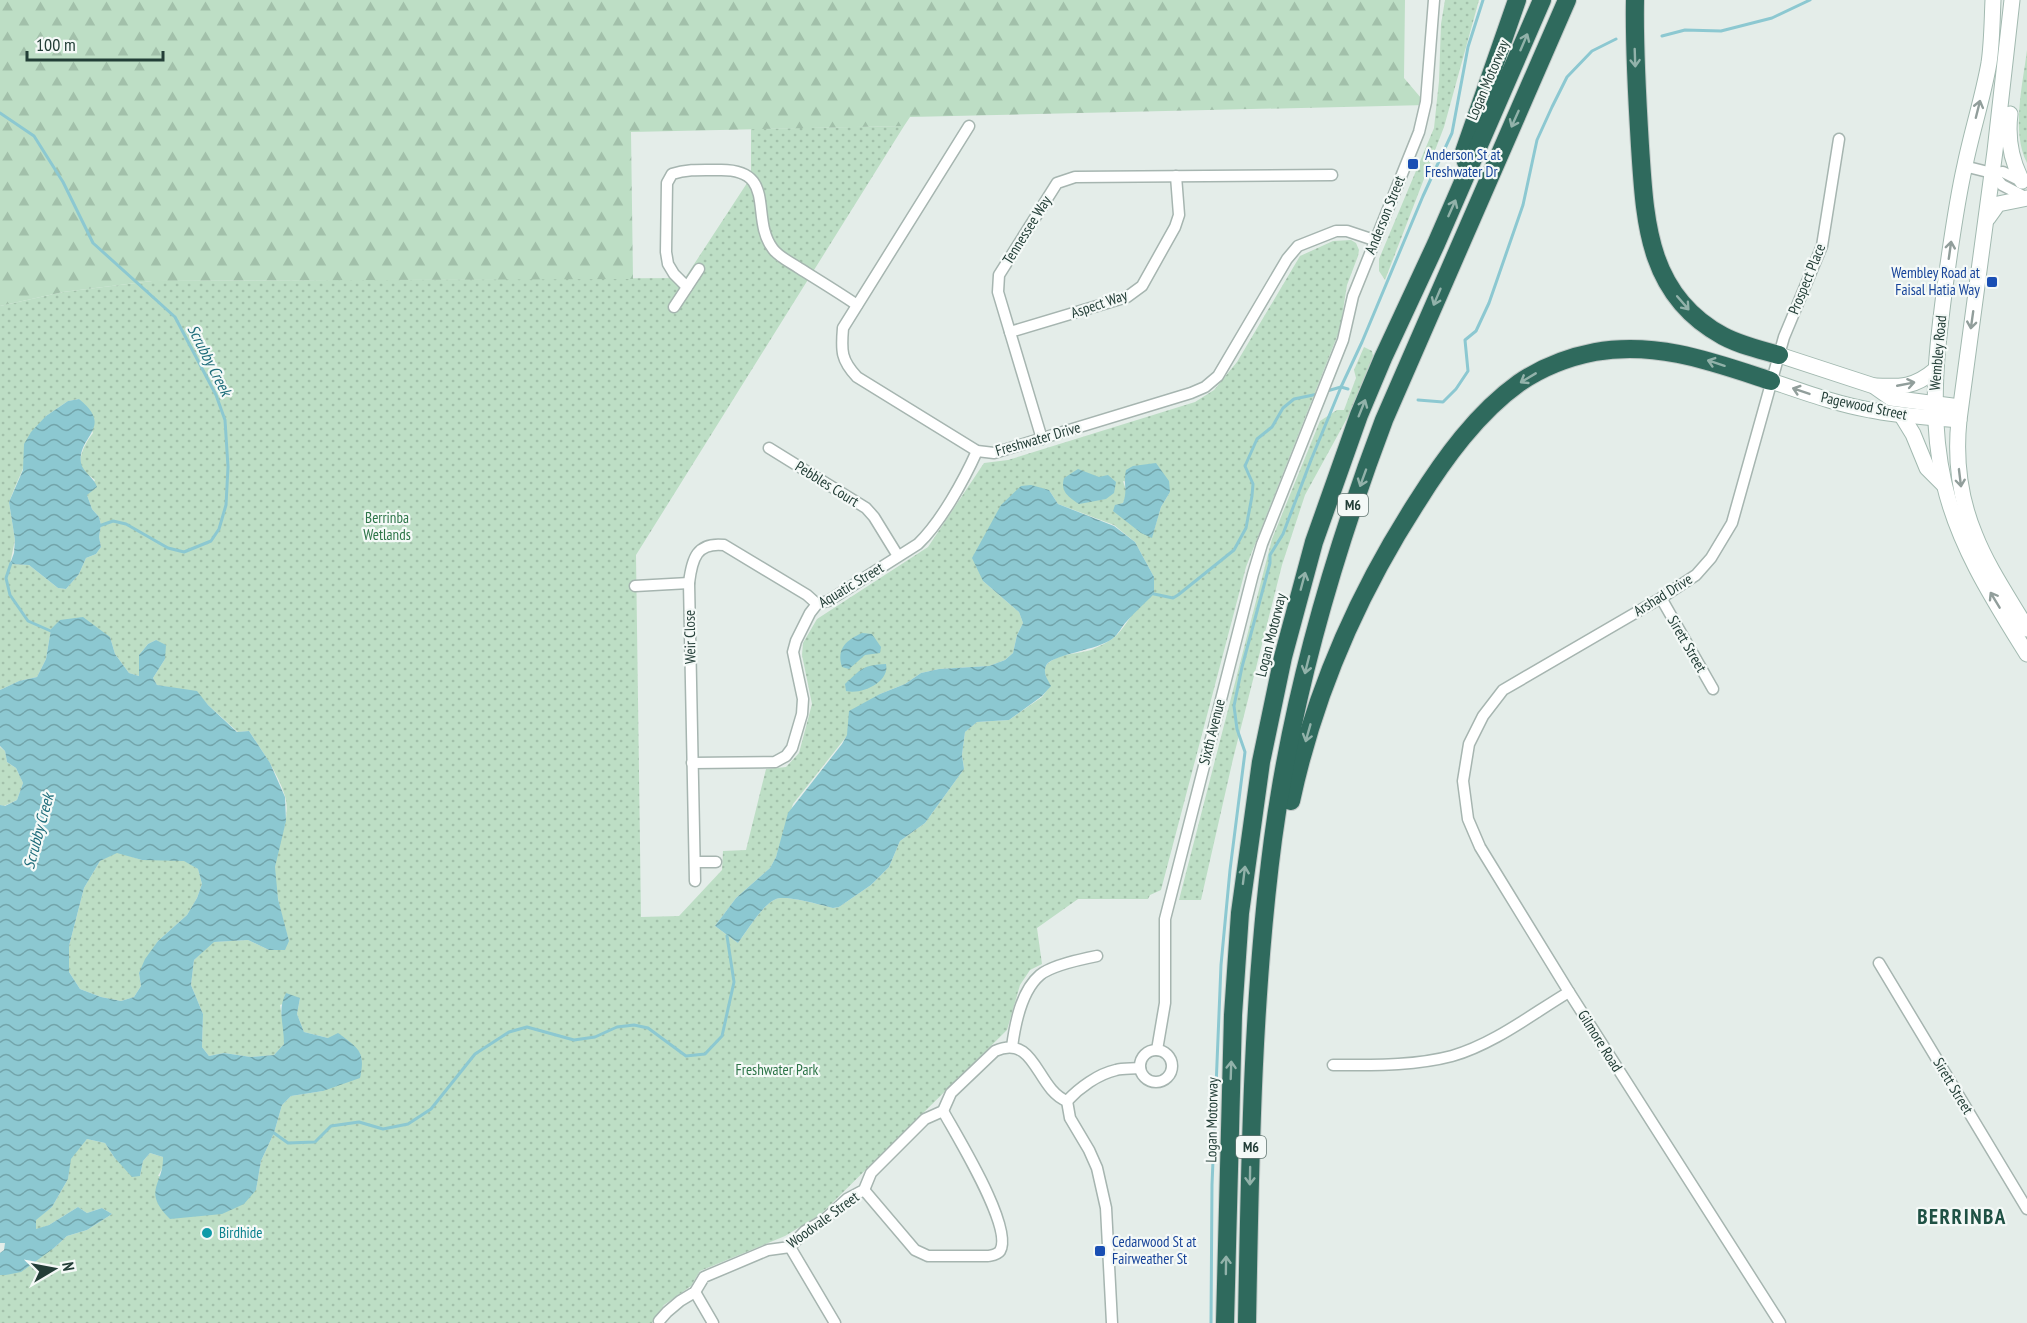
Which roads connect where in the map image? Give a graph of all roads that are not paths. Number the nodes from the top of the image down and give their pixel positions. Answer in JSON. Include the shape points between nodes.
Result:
{"nodes":[{"id":1,"x":1434,"y":0,"type":"edge"},
{"id":2,"x":1517,"y":0,"type":"edge"},
{"id":3,"x":1542,"y":0,"type":"edge"},
{"id":4,"x":1567,"y":0,"type":"edge"},
{"id":5,"x":1635,"y":0,"type":"edge"},
{"id":6,"x":1993,"y":0,"type":"edge"},
{"id":7,"x":2012,"y":0,"type":"edge"},
{"id":8,"x":2008,"y":46,"type":"junction"},
{"id":9,"x":969,"y":126,"type":"dead end"},
{"id":10,"x":1839,"y":139,"type":"dead end"},
{"id":11,"x":1964,"y":166,"type":"junction"},
{"id":12,"x":1468,"y":173,"type":"junction"},
{"id":13,"x":1332,"y":174,"type":"dead end"},
{"id":14,"x":1992,"y":174,"type":"junction"},
{"id":15,"x":1176,"y":176,"type":"junction"},
{"id":16,"x":2025,"y":183,"type":"edge"},
{"id":17,"x":2027,"y":198,"type":"edge"},
{"id":18,"x":1986,"y":220,"type":"junction"},
{"id":19,"x":1374,"y":240,"type":"junction"},
{"id":20,"x":699,"y":269,"type":"dead end"},
{"id":21,"x":687,"y":287,"type":"junction"},
{"id":22,"x":857,"y":305,"type":"junction"},
{"id":23,"x":674,"y":307,"type":"dead end"},
{"id":24,"x":1010,"y":332,"type":"junction"},
{"id":25,"x":1779,"y":356,"type":"junction"},
{"id":26,"x":1935,"y":370,"type":"junction"},
{"id":27,"x":1771,"y":381,"type":"junction"},
{"id":28,"x":1874,"y":386,"type":"junction"},
{"id":29,"x":1934,"y":411,"type":"junction"},
{"id":30,"x":1959,"y":413,"type":"junction"},
{"id":31,"x":1902,"y":416,"type":"junction"},
{"id":32,"x":1310,"y":423,"type":"joint"},
{"id":33,"x":1042,"y":439,"type":"junction"},
{"id":34,"x":769,"y":448,"type":"dead end"},
{"id":35,"x":976,"y":451,"type":"junction"},
{"id":36,"x":1944,"y":485,"type":"junction"},
{"id":37,"x":898,"y":556,"type":"junction"},
{"id":38,"x":689,"y":582,"type":"junction"},
{"id":39,"x":635,"y":586,"type":"dead end"},
{"id":40,"x":1661,"y":598,"type":"junction"},
{"id":41,"x":817,"y":604,"type":"junction"},
{"id":42,"x":2027,"y":629,"type":"edge"},
{"id":43,"x":2027,"y":654,"type":"edge"},
{"id":44,"x":1713,"y":689,"type":"dead end"},
{"id":45,"x":1469,"y":744,"type":"joint"},
{"id":46,"x":693,"y":763,"type":"junction"},
{"id":47,"x":695,"y":862,"type":"junction"},
{"id":48,"x":716,"y":862,"type":"dead end"},
{"id":49,"x":695,"y":881,"type":"dead end"},
{"id":50,"x":1097,"y":956,"type":"dead end"},
{"id":51,"x":1879,"y":963,"type":"dead end"},
{"id":52,"x":1259,"y":971,"type":"junction"},
{"id":53,"x":1569,"y":992,"type":"junction"},
{"id":54,"x":1012,"y":1047,"type":"junction"},
{"id":55,"x":1157,"y":1050,"type":"junction"},
{"id":56,"x":1333,"y":1065,"type":"dead end"},
{"id":57,"x":1140,"y":1068,"type":"junction"},
{"id":58,"x":1067,"y":1101,"type":"junction"},
{"id":59,"x":943,"y":1111,"type":"junction"},
{"id":60,"x":864,"y":1190,"type":"junction"},
{"id":61,"x":2027,"y":1209,"type":"edge"},
{"id":62,"x":790,"y":1247,"type":"junction"},
{"id":63,"x":695,"y":1292,"type":"junction"},
{"id":64,"x":659,"y":1321,"type":"dead end"},
{"id":65,"x":714,"y":1323,"type":"edge"},
{"id":66,"x":835,"y":1323,"type":"edge"},
{"id":67,"x":1112,"y":1323,"type":"edge"},
{"id":68,"x":1225,"y":1323,"type":"edge"},
{"id":69,"x":1247,"y":1323,"type":"edge"},
{"id":70,"x":1780,"y":1323,"type":"edge"}],
"edges":[{"from":1,"to":19,"type":"street","name":"Anderson Street","via":[[1421,124]]},
{"from":2,"to":12,"type":"highway","via":[[1464,152]]},
{"from":12,"to":3,"type":"highway","name":"Logan Motorway","number":"M6","one_way":true},
{"from":4,"to":52,"type":"highway","number":"M6","one_way":true,"via":[[1401,380],[1341,542],[1308,660],[1285,770],[1273,837]]},
{"from":5,"to":25,"type":"highway","one_way":true,"via":[[1643,201],[1659,265],[1676,295],[1700,320],[1731,340]]},
{"from":11,"to":6,"type":"main road","name":"Wembley Road","one_way":true,"via":[[1989,63]]},
{"from":7,"to":8,"type":"main road","name":"Wembley Road"},
{"from":8,"to":14,"type":"main road","name":"Wembley Road"},
{"from":8,"to":16,"type":"main road","via":[[2015,74],[2008,140],[2017,171]]},
{"from":9,"to":22,"type":"street","name":"Freshwater Drive"},
{"from":10,"to":25,"type":"street","name":"Prospect Place","via":[[1822,246]]},
{"from":11,"to":14,"type":"street"},
{"from":26,"to":11,"type":"main road","name":"Wembley Road","one_way":true},
{"from":68,"to":12,"type":"highway","name":"Logan Motorway","number":"M6","one_way":true,"via":[[1239,913],[1271,711],[1314,542],[1355,426]]},
{"from":13,"to":15,"type":"street","name":"Tennessee Way"},
{"from":14,"to":16,"type":"street","via":[[2003,172]]},
{"from":14,"to":17,"type":"street","via":[[2002,185]]},
{"from":14,"to":18,"type":"main road","name":"Wembley Road"},
{"from":15,"to":24,"type":"street","name":"Aspect Way","via":[[1179,215],[1142,286],[1127,297]]},
{"from":15,"to":24,"type":"street","name":"Tennessee Way","via":[[1075,177],[1057,183],[999,275],[998,292]]},
{"from":17,"to":18,"type":"main road","via":[[1998,204]]},
{"from":18,"to":30,"type":"main road","name":"Wembley Road","one_way":true},
{"from":19,"to":32,"type":"street","name":"Anderson Street","via":[[1353,296],[1345,334]]},
{"from":19,"to":33,"type":"street","name":"Freshwater Drive","via":[[1336,231],[1298,246],[1218,376],[1205,387]]},
{"from":20,"to":21,"type":"street"},
{"from":21,"to":22,"type":"street","via":[[668,264],[667,183],[672,174],[682,171],[729,169],[751,178],[759,194],[771,247]]},
{"from":21,"to":23,"type":"street"},
{"from":22,"to":35,"type":"street","name":"Freshwater Drive","via":[[843,328],[841,348],[845,364],[856,377]]},
{"from":24,"to":33,"type":"street","name":"Tennessee Way"},
{"from":25,"to":27,"type":"street","name":"Prospect Place"},
{"from":25,"to":28,"type":"main road","name":"Pagewood Street"},
{"from":28,"to":26,"type":"main road","one_way":true,"via":[[1910,384]]},
{"from":26,"to":29,"type":"main road","name":"Wembley Road"},
{"from":31,"to":27,"type":"main road","name":"Pagewood Street","one_way":true,"via":[[1853,407]]},
{"from":27,"to":40,"type":"street","name":"Arshad Drive","via":[[1732,524],[1696,575]]},
{"from":27,"to":52,"type":"highway","one_way":true,"via":[[1670,351],[1595,352],[1563,361],[1521,381],[1467,433],[1428,484],[1384,555],[1324,684],[1292,795],[1270,938]]},
{"from":28,"to":29,"type":"main road","name":"Pagewood Street","via":[[1891,398]]},
{"from":29,"to":30,"type":"main road","name":"Pagewood Street"},
{"from":29,"to":31,"type":"main road","name":"Pagewood Street"},
{"from":29,"to":36,"type":"main road","name":"Wembley Road"},
{"from":30,"to":42,"type":"main road","name":"Wembley Road","one_way":true,"via":[[1959,472],[1967,514],[1975,537]]},
{"from":31,"to":36,"type":"main road","via":[[1928,468]]},
{"from":32,"to":55,"type":"street","name":"Sixth Avenue","via":[[1253,573],[1165,919],[1165,1003]]},
{"from":33,"to":35,"type":"street","name":"Freshwater Drive","via":[[994,453]]},
{"from":34,"to":37,"type":"street","name":"Pebbles Court","via":[[866,508]]},
{"from":35,"to":37,"type":"street","name":"Aquatic Street","via":[[969,470],[928,534]]},
{"from":43,"to":36,"type":"main road","name":"Wembley Road","one_way":true,"via":[[1977,568]]},
{"from":37,"to":41,"type":"street","name":"Aquatic Street","via":[[828,601]]},
{"from":38,"to":39,"type":"street"},
{"from":38,"to":41,"type":"street","name":"Weir Close","via":[[691,565],[699,551],[711,544],[724,545]]},
{"from":38,"to":46,"type":"street","name":"Weir Close"},
{"from":40,"to":44,"type":"street","name":"Sirett Street"},
{"from":40,"to":45,"type":"street","name":"Arshad Drive","via":[[1503,690],[1483,716]]},
{"from":41,"to":46,"type":"street","name":"Aquatic Street","via":[[796,640],[802,714],[786,756],[775,762]]},
{"from":45,"to":53,"type":"street","name":"Gilmore Road","via":[[1463,782],[1468,819],[1480,847]]},
{"from":46,"to":47,"type":"street","name":"Weir Close"},
{"from":47,"to":48,"type":"street"},
{"from":47,"to":49,"type":"street","name":"Weir Close"},
{"from":50,"to":54,"type":"street","via":[[1042,973],[1032,982]]},
{"from":51,"to":61,"type":"street","name":"Sirett Street"},
{"from":52,"to":69,"type":"highway","number":"M6","one_way":true},
{"from":53,"to":56,"type":"street","via":[[1481,1045],[1454,1055],[1424,1062]]},
{"from":53,"to":70,"type":"street","name":"Gilmore Road"},
{"from":54,"to":58,"type":"street","via":[[1031,1058],[1050,1089]]},
{"from":54,"to":59,"type":"street","name":"Woodvale Street","via":[[995,1051],[951,1093]]},
{"from":55,"to":57,"type":"street","via":[[1144,1055]]},
{"from":55,"to":57,"type":"street","via":[[1167,1054],[1172,1064],[1166,1079],[1150,1081]]},
{"from":57,"to":58,"type":"street","via":[[1117,1069],[1102,1075]]},
{"from":58,"to":67,"type":"street","via":[[1070,1118],[1097,1168],[1106,1208]]},
{"from":59,"to":60,"type":"street","name":"Woodvale Street","via":[[925,1119],[878,1165]]},
{"from":59,"to":60,"type":"street","via":[[995,1208],[1001,1250],[988,1256],[928,1256],[915,1250]]},
{"from":60,"to":62,"type":"street","name":"Woodvale Street","via":[[805,1231]]},
{"from":62,"to":63,"type":"street","name":"Woodvale Street","via":[[768,1250],[704,1277]]},
{"from":62,"to":66,"type":"street"},
{"from":63,"to":64,"type":"street","name":"Woodvale Street"},
{"from":63,"to":65,"type":"street"}]}
